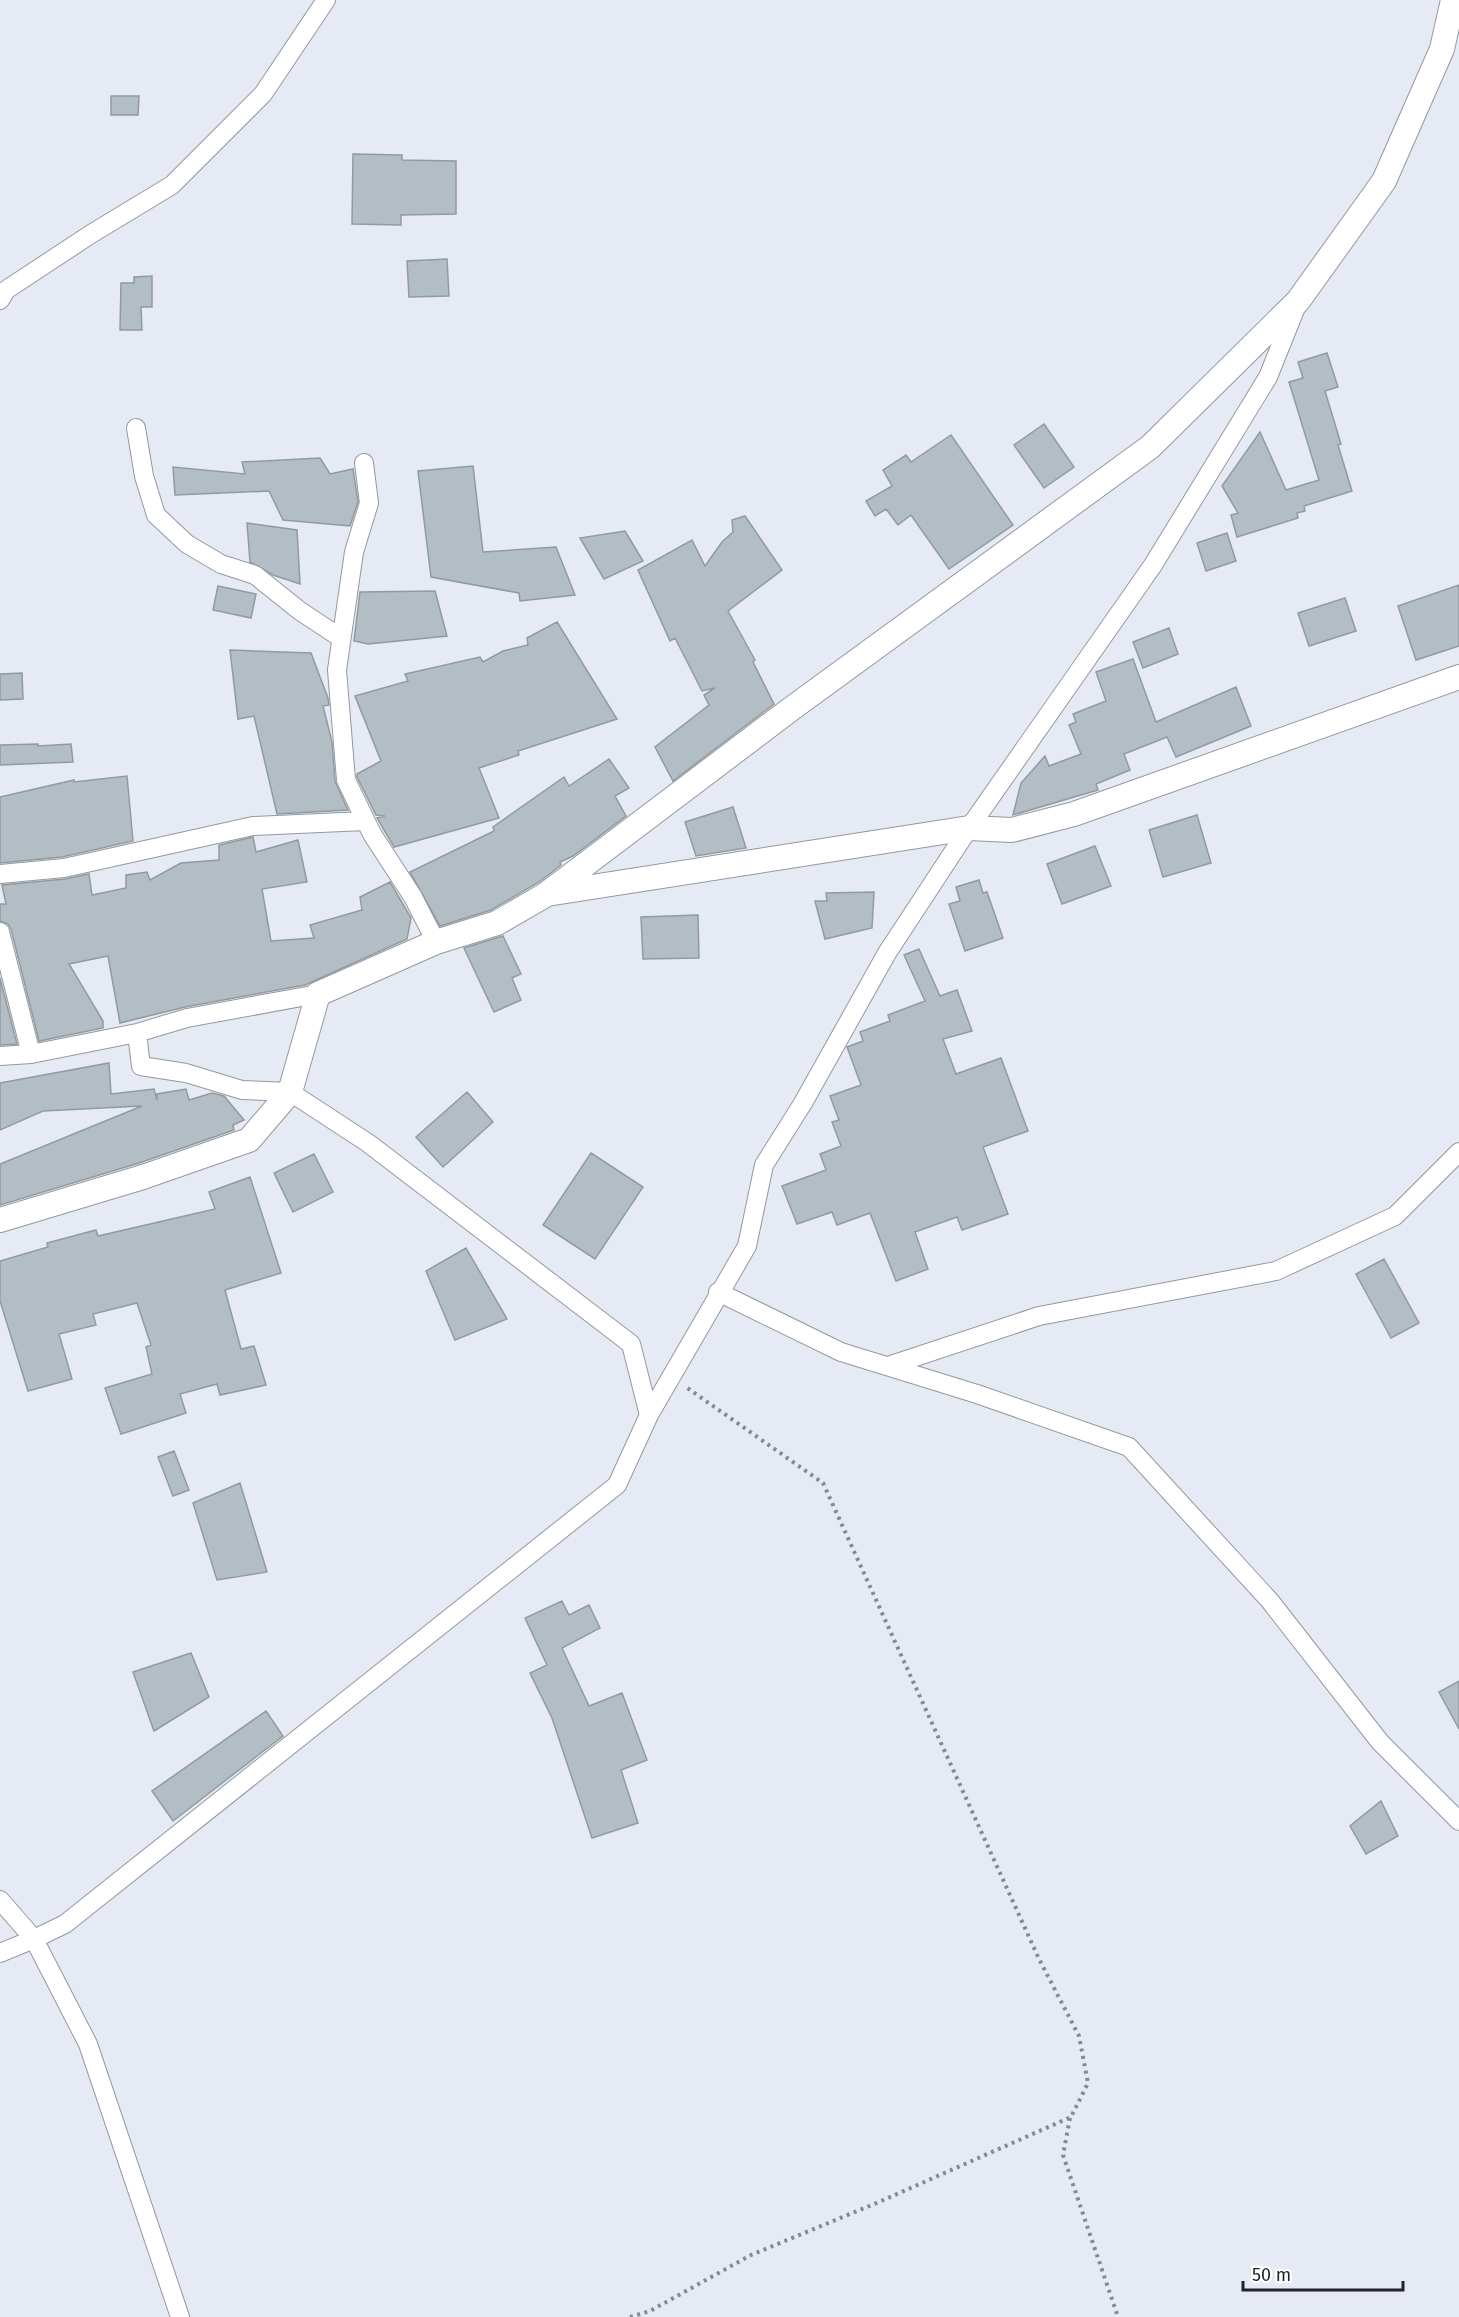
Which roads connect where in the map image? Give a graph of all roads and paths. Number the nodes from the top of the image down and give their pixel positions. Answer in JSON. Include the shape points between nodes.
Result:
{"nodes":[{"id":1,"x":326,"y":0,"type":"edge"},
{"id":2,"x":1453,"y":0,"type":"edge"},
{"id":3,"x":0,"y":300,"type":"edge"},
{"id":4,"x":1298,"y":301,"type":"junction"},
{"id":5,"x":136,"y":428,"type":"dead end"},
{"id":6,"x":364,"y":463,"type":"dead end"},
{"id":7,"x":341,"y":638,"type":"junction"},
{"id":8,"x":1459,"y":677,"type":"edge"},
{"id":9,"x":365,"y":821,"type":"junction"},
{"id":10,"x":969,"y":828,"type":"junction"},
{"id":11,"x":0,"y":874,"type":"edge"},
{"id":12,"x":548,"y":894,"type":"junction"},
{"id":13,"x":0,"y":932,"type":"edge"},
{"id":14,"x":436,"y":942,"type":"junction"},
{"id":15,"x":318,"y":994,"type":"junction"},
{"id":16,"x":137,"y":1033,"type":"junction"},
{"id":17,"x":31,"y":1054,"type":"junction"},
{"id":18,"x":0,"y":1056,"type":"edge"},
{"id":19,"x":290,"y":1092,"type":"junction"},
{"id":20,"x":1459,"y":1152,"type":"edge"},
{"id":21,"x":0,"y":1220,"type":"edge"},
{"id":22,"x":718,"y":1292,"type":"junction"},
{"id":23,"x":888,"y":1366,"type":"junction"},
{"id":24,"x":671,"y":1376,"type":"junction"},
{"id":25,"x":650,"y":1415,"type":"junction"},
{"id":26,"x":1459,"y":1821,"type":"edge"},
{"id":27,"x":0,"y":1900,"type":"edge"},
{"id":28,"x":34,"y":1939,"type":"junction"},
{"id":29,"x":0,"y":1953,"type":"edge"},
{"id":30,"x":1071,"y":2117,"type":"junction"},
{"id":31,"x":180,"y":2317,"type":"edge"},
{"id":32,"x":630,"y":2317,"type":"edge"},
{"id":33,"x":1118,"y":2317,"type":"edge"}],
"edges":[{"from":1,"to":3,"type":"street","via":[[262,94],[172,185],[43,265],[6,290]]},
{"from":2,"to":4,"type":"street","via":[[1442,49],[1384,181]]},
{"from":4,"to":10,"type":"street","via":[[1268,377],[1153,565]]},
{"from":4,"to":12,"type":"street","via":[[1150,447],[791,709]]},
{"from":5,"to":7,"type":"street","via":[[156,515],[187,544],[220,564],[255,575]]},
{"from":6,"to":7,"type":"street","via":[[369,503],[354,552]]},
{"from":7,"to":9,"type":"street","via":[[337,670],[346,780]]},
{"from":8,"to":10,"type":"street","via":[[1074,814],[1012,830]]},
{"from":9,"to":11,"type":"street","via":[[253,826],[64,868]]},
{"from":9,"to":14,"type":"street"},
{"from":10,"to":12,"type":"street"},
{"from":10,"to":22,"type":"street","via":[[887,953],[764,1165],[747,1246]]},
{"from":12,"to":14,"type":"street","via":[[497,923]]},
{"from":13,"to":17,"type":"street"},
{"from":14,"to":15,"type":"street"},
{"from":15,"to":16,"type":"street","via":[[187,1018]]},
{"from":15,"to":19,"type":"street"},
{"from":16,"to":17,"type":"street"},
{"from":16,"to":19,"type":"street","via":[[141,1066],[186,1073],[242,1090]]},
{"from":17,"to":18,"type":"street"},
{"from":19,"to":21,"type":"street","via":[[249,1140]]},
{"from":19,"to":25,"type":"street","via":[[368,1143],[631,1344]]},
{"from":20,"to":23,"type":"street","via":[[1395,1216],[1276,1271],[1039,1316]]},
{"from":22,"to":23,"type":"street","via":[[841,1352]]},
{"from":22,"to":24,"type":"street"},
{"from":23,"to":26,"type":"street","via":[[1129,1447],[1270,1601],[1380,1742]]},
{"from":24,"to":25,"type":"street"},
{"from":24,"to":30,"type":"path","via":[[823,1483],[1039,1959],[1079,2036],[1088,2083]]},
{"from":25,"to":28,"type":"street","via":[[617,1485],[65,1924]]},
{"from":27,"to":28,"type":"street"},
{"from":28,"to":29,"type":"street"},
{"from":28,"to":31,"type":"street","via":[[88,2044]]},
{"from":30,"to":32,"type":"path","via":[[752,2255],[650,2311]]},
{"from":30,"to":33,"type":"path","via":[[1063,2155]]}]}
